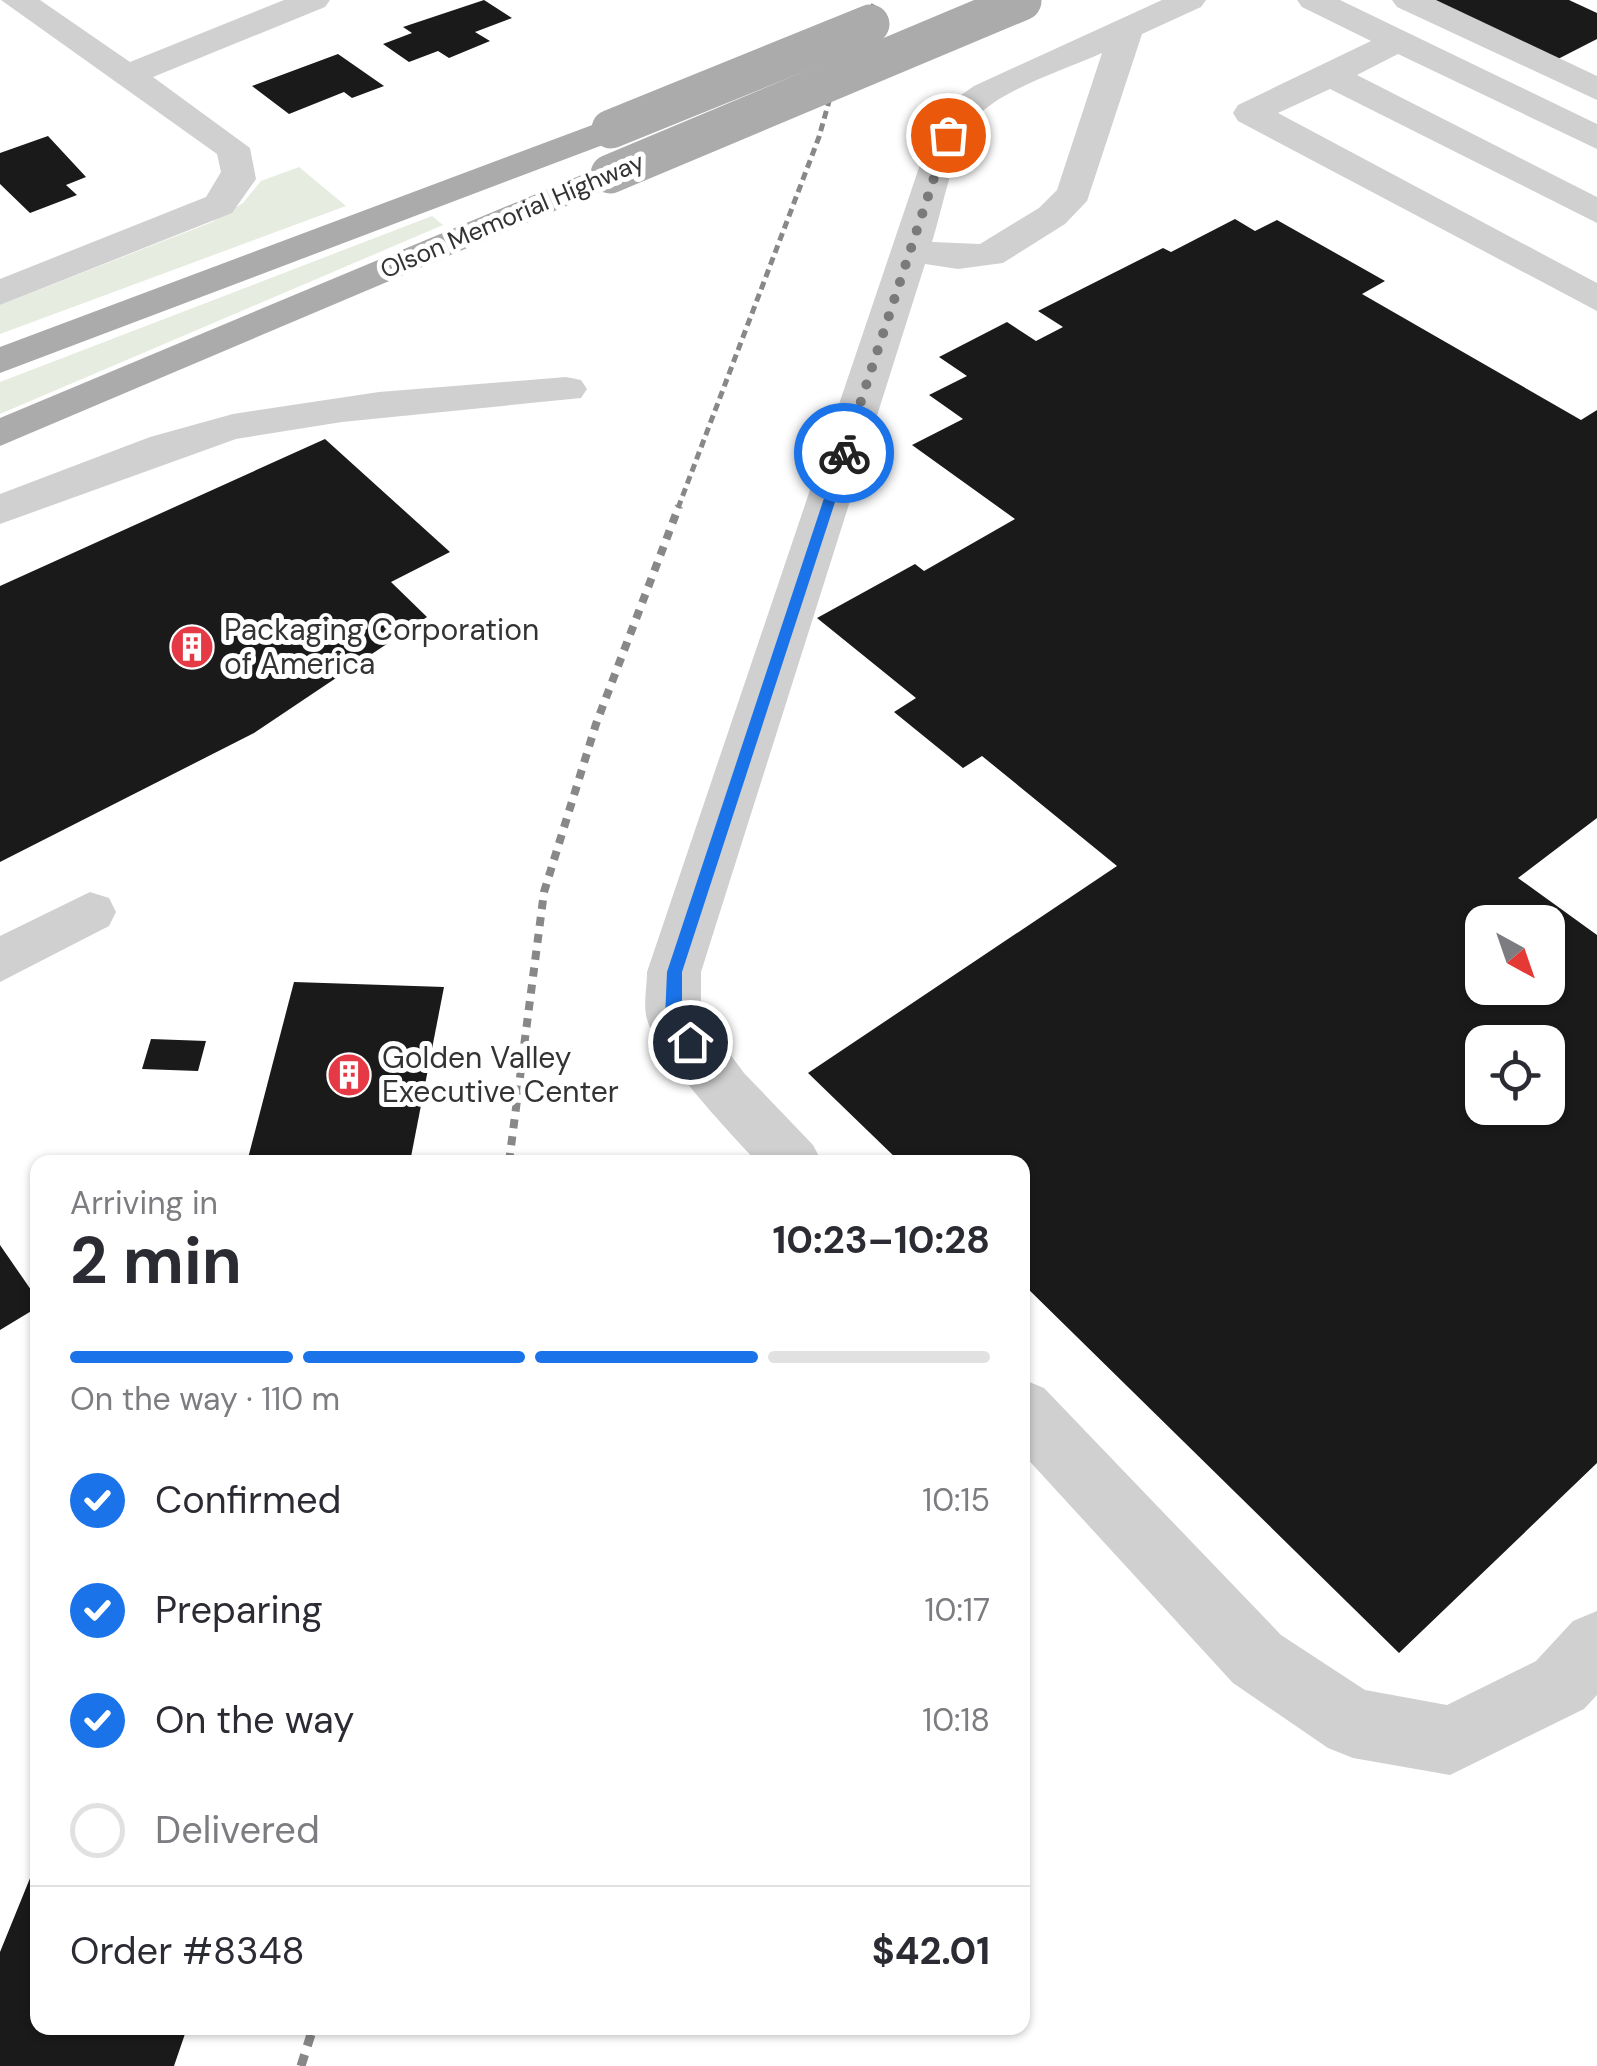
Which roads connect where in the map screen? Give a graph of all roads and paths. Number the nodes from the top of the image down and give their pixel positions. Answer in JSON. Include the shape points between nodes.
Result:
{"nodes":[{"id":1,"x":18,"y":0,"type":"edge"},
{"id":2,"x":313,"y":0,"type":"edge"},
{"id":3,"x":1023,"y":0,"type":"edge"},
{"id":4,"x":1190,"y":0,"type":"edge"},
{"id":5,"x":1314,"y":0,"type":"edge"},
{"id":6,"x":1409,"y":0,"type":"edge"},
{"id":7,"x":910,"y":8,"type":"dead end"},
{"id":8,"x":1127,"y":28,"type":"junction"},
{"id":9,"x":1398,"y":41,"type":"junction"},
{"id":10,"x":128,"y":74,"type":"junction"},
{"id":11,"x":1330,"y":75,"type":"junction"},
{"id":12,"x":1597,"y":89,"type":"edge"},
{"id":13,"x":1597,"y":138,"type":"edge"},
{"id":14,"x":1597,"y":212,"type":"edge"},
{"id":15,"x":910,"y":251,"type":"junction"},
{"id":16,"x":0,"y":293,"type":"edge"},
{"id":17,"x":1596,"y":297,"type":"edge"},
{"id":18,"x":0,"y":361,"type":"edge"},
{"id":19,"x":566,"y":389,"type":"dead end"},
{"id":20,"x":0,"y":433,"type":"edge"},
{"id":21,"x":0,"y":510,"type":"edge"},
{"id":22,"x":90,"y":912,"type":"dead end"},
{"id":23,"x":0,"y":960,"type":"edge"},
{"id":24,"x":786,"y":1155,"type":"edge"},
{"id":25,"x":1030,"y":1417,"type":"edge"},
{"id":26,"x":1597,"y":1645,"type":"edge"}],
"edges":[{"from":1,"to":10,"type":"street"},
{"from":2,"to":10,"type":"street"},
{"from":3,"to":20,"type":"main road","name":"Olson Memorial Highway","bridge":true},
{"from":4,"to":8,"type":"street"},
{"from":5,"to":9,"type":"street"},
{"from":6,"to":12,"type":"street"},
{"from":7,"to":18,"type":"main road","name":"Olson Memorial Highway","bridge":true},
{"from":8,"to":15,"type":"street","via":[[964,110],[948,135]]},
{"from":8,"to":15,"type":"street","via":[[1074,193],[1052,216],[989,254]]},
{"from":9,"to":11,"type":"street"},
{"from":9,"to":13,"type":"street"},
{"from":10,"to":16,"type":"street","via":[[232,148],[241,164],[237,187],[180,224]]},
{"from":11,"to":14,"type":"street"},
{"from":11,"to":17,"type":"street","via":[[1252,114]]},
{"from":15,"to":24,"type":"street","via":[[674,972],[674,1019],[724,1089]]},
{"from":19,"to":21,"type":"street","via":[[266,420],[162,448]]},
{"from":22,"to":23,"type":"street"},
{"from":25,"to":26,"type":"street","via":[[1257,1659],[1353,1723],[1450,1740],[1560,1684]]}]}
